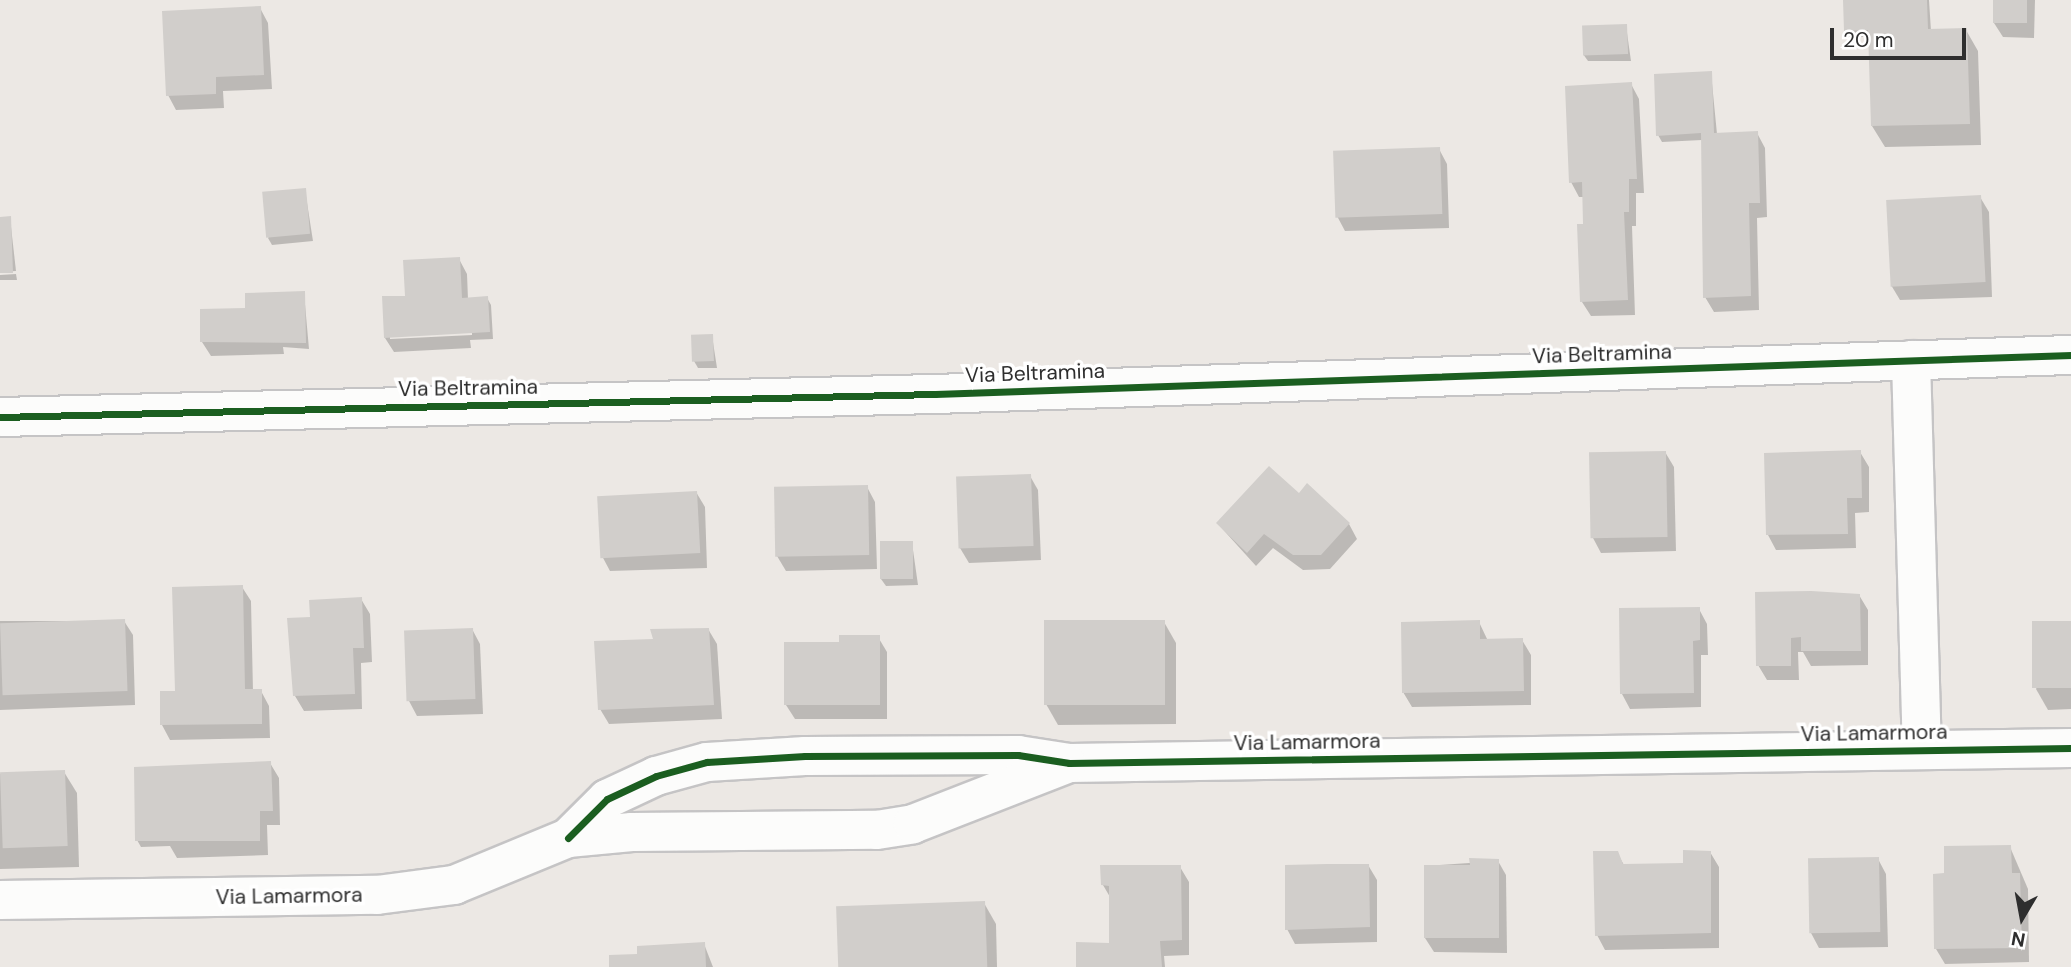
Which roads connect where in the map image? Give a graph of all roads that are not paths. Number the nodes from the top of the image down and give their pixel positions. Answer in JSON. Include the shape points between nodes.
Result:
{"nodes":[{"id":1,"x":2071,"y":355,"type":"edge"},
{"id":2,"x":1911,"y":360,"type":"junction"},
{"id":3,"x":0,"y":417,"type":"edge"},
{"id":4,"x":2071,"y":748,"type":"edge"},
{"id":5,"x":1922,"y":750,"type":"junction"},
{"id":6,"x":1069,"y":763,"type":"junction"},
{"id":7,"x":568,"y":838,"type":"junction"},
{"id":8,"x":0,"y":900,"type":"edge"}],
"edges":[{"from":1,"to":2,"type":"street","name":"Via Beltramina"},
{"from":2,"to":3,"type":"street","name":"Via Beltramina","via":[[949,394]]},
{"from":2,"to":5,"type":"street"},
{"from":4,"to":5,"type":"street","name":"Via Lamarmora"},
{"from":5,"to":6,"type":"street","name":"Via Lamarmora"},
{"from":6,"to":7,"type":"street","name":"Via Lamarmora","via":[[969,805],[913,824],[877,830],[632,832]]},
{"from":6,"to":7,"type":"street","name":"Via Lamarmora","via":[[1017,755],[707,762],[656,776],[607,800]]},
{"from":7,"to":8,"type":"street","name":"Via Lamarmora","via":[[454,885],[377,895]]}]}
